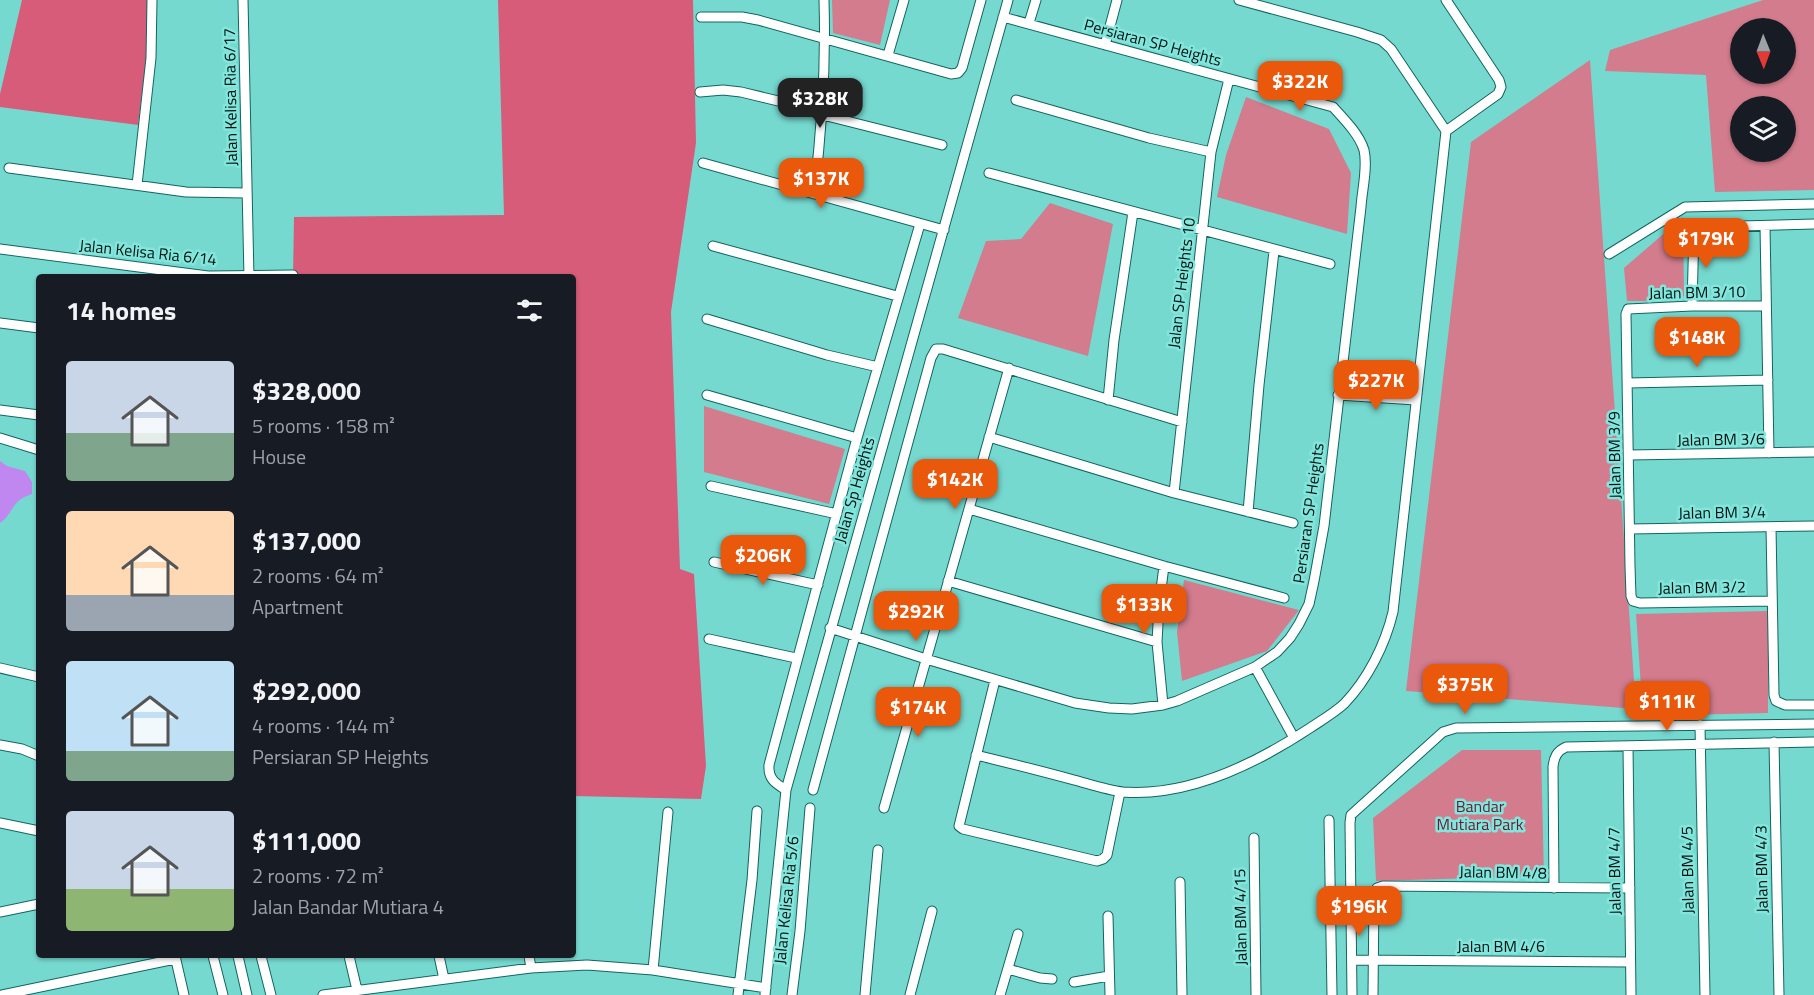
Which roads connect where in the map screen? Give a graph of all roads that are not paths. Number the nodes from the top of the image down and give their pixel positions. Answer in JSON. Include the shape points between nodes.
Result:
{"nodes":[{"id":1,"x":152,"y":0,"type":"edge"},
{"id":2,"x":243,"y":0,"type":"edge"},
{"id":3,"x":824,"y":0,"type":"edge"},
{"id":4,"x":904,"y":0,"type":"edge"},
{"id":5,"x":981,"y":0,"type":"edge"},
{"id":6,"x":1008,"y":0,"type":"edge"},
{"id":7,"x":1036,"y":0,"type":"edge"},
{"id":8,"x":1117,"y":0,"type":"edge"},
{"id":9,"x":1239,"y":0,"type":"edge"},
{"id":10,"x":1446,"y":0,"type":"edge"},
{"id":11,"x":701,"y":17,"type":"dead end"},
{"id":12,"x":1003,"y":17,"type":"junction"},
{"id":13,"x":1029,"y":23,"type":"junction"},
{"id":14,"x":825,"y":39,"type":"junction"},
{"id":15,"x":1105,"y":45,"type":"junction"},
{"id":16,"x":888,"y":55,"type":"junction"},
{"id":17,"x":1229,"y":79,"type":"junction"},
{"id":18,"x":700,"y":92,"type":"dead end"},
{"id":19,"x":1016,"y":100,"type":"dead end"},
{"id":20,"x":822,"y":116,"type":"junction"},
{"id":21,"x":1446,"y":131,"type":"junction"},
{"id":22,"x":942,"y":145,"type":"dead end"},
{"id":23,"x":1210,"y":152,"type":"junction"},
{"id":24,"x":703,"y":163,"type":"dead end"},
{"id":25,"x":9,"y":168,"type":"dead end"},
{"id":26,"x":989,"y":173,"type":"dead end"},
{"id":27,"x":137,"y":185,"type":"junction"},
{"id":28,"x":246,"y":193,"type":"junction"},
{"id":29,"x":814,"y":193,"type":"junction"},
{"id":30,"x":1814,"y":204,"type":"edge"},
{"id":31,"x":1133,"y":212,"type":"junction"},
{"id":32,"x":920,"y":224,"type":"junction"},
{"id":33,"x":1814,"y":224,"type":"edge"},
{"id":34,"x":1765,"y":226,"type":"junction"},
{"id":35,"x":944,"y":230,"type":"junction"},
{"id":36,"x":1202,"y":231,"type":"junction"},
{"id":37,"x":713,"y":246,"type":"dead end"},
{"id":38,"x":0,"y":249,"type":"edge"},
{"id":39,"x":1274,"y":251,"type":"junction"},
{"id":40,"x":1609,"y":254,"type":"dead end"},
{"id":41,"x":1330,"y":264,"type":"dead end"},
{"id":42,"x":193,"y":274,"type":"edge"},
{"id":43,"x":249,"y":274,"type":"edge"},
{"id":44,"x":897,"y":296,"type":"junction"},
{"id":45,"x":1692,"y":306,"type":"junction"},
{"id":46,"x":1766,"y":306,"type":"junction"},
{"id":47,"x":1628,"y":309,"type":"joint"},
{"id":48,"x":707,"y":319,"type":"dead end"},
{"id":49,"x":0,"y":323,"type":"edge"},
{"id":50,"x":36,"y":328,"type":"edge"},
{"id":51,"x":878,"y":367,"type":"junction"},
{"id":52,"x":1009,"y":368,"type":"junction"},
{"id":53,"x":1768,"y":380,"type":"junction"},
{"id":54,"x":1628,"y":383,"type":"junction"},
{"id":55,"x":707,"y":394,"type":"dead end"},
{"id":56,"x":1338,"y":395,"type":"junction"},
{"id":57,"x":1108,"y":400,"type":"junction"},
{"id":58,"x":1416,"y":400,"type":"junction"},
{"id":59,"x":0,"y":410,"type":"edge"},
{"id":60,"x":36,"y":415,"type":"edge"},
{"id":61,"x":1182,"y":422,"type":"junction"},
{"id":62,"x":989,"y":437,"type":"junction"},
{"id":63,"x":0,"y":438,"type":"edge"},
{"id":64,"x":857,"y":438,"type":"junction"},
{"id":65,"x":36,"y":449,"type":"edge"},
{"id":66,"x":1814,"y":452,"type":"edge"},
{"id":67,"x":1769,"y":453,"type":"junction"},
{"id":68,"x":1629,"y":455,"type":"junction"},
{"id":69,"x":711,"y":486,"type":"dead end"},
{"id":70,"x":1174,"y":493,"type":"junction"},
{"id":71,"x":969,"y":509,"type":"junction"},
{"id":72,"x":1248,"y":512,"type":"junction"},
{"id":73,"x":837,"y":514,"type":"junction"},
{"id":74,"x":1293,"y":523,"type":"dead end"},
{"id":75,"x":1814,"y":526,"type":"edge"},
{"id":76,"x":1771,"y":527,"type":"junction"},
{"id":77,"x":1630,"y":529,"type":"junction"},
{"id":78,"x":714,"y":562,"type":"dead end"},
{"id":79,"x":1164,"y":566,"type":"junction"},
{"id":80,"x":948,"y":580,"type":"junction"},
{"id":81,"x":818,"y":585,"type":"junction"},
{"id":82,"x":1284,"y":598,"type":"dead end"},
{"id":83,"x":1634,"y":601,"type":"joint"},
{"id":84,"x":1772,"y":601,"type":"junction"},
{"id":85,"x":830,"y":628,"type":"junction"},
{"id":86,"x":856,"y":637,"type":"junction"},
{"id":87,"x":709,"y":639,"type":"dead end"},
{"id":88,"x":1157,"y":642,"type":"junction"},
{"id":89,"x":796,"y":657,"type":"junction"},
{"id":90,"x":926,"y":659,"type":"junction"},
{"id":91,"x":1255,"y":667,"type":"junction"},
{"id":92,"x":0,"y":668,"type":"edge"},
{"id":93,"x":36,"y":676,"type":"edge"},
{"id":94,"x":995,"y":680,"type":"junction"},
{"id":95,"x":1163,"y":705,"type":"junction"},
{"id":96,"x":1814,"y":705,"type":"edge"},
{"id":97,"x":1814,"y":724,"type":"edge"},
{"id":98,"x":1700,"y":725,"type":"junction"},
{"id":99,"x":1294,"y":738,"type":"junction"},
{"id":100,"x":1774,"y":742,"type":"junction"},
{"id":101,"x":1814,"y":742,"type":"edge"},
{"id":102,"x":1700,"y":744,"type":"junction"},
{"id":103,"x":0,"y":745,"type":"edge"},
{"id":104,"x":1628,"y":747,"type":"junction"},
{"id":105,"x":36,"y":755,"type":"edge"},
{"id":106,"x":976,"y":755,"type":"junction"},
{"id":107,"x":786,"y":790,"type":"junction"},
{"id":108,"x":813,"y":790,"type":"dead end"},
{"id":109,"x":1120,"y":792,"type":"junction"},
{"id":110,"x":810,"y":808,"type":"dead end"},
{"id":111,"x":884,"y":808,"type":"dead end"},
{"id":112,"x":757,"y":811,"type":"dead end"},
{"id":113,"x":668,"y":812,"type":"dead end"},
{"id":114,"x":1329,"y":820,"type":"dead end"},
{"id":115,"x":0,"y":823,"type":"edge"},
{"id":116,"x":36,"y":830,"type":"edge"},
{"id":117,"x":1254,"y":838,"type":"dead end"},
{"id":118,"x":878,"y":850,"type":"dead end"},
{"id":119,"x":1180,"y":882,"type":"dead end"},
{"id":120,"x":1554,"y":888,"type":"junction"},
{"id":121,"x":1629,"y":888,"type":"junction"},
{"id":122,"x":1330,"y":902,"type":"junction"},
{"id":123,"x":1350,"y":902,"type":"junction"},
{"id":124,"x":36,"y":905,"type":"edge"},
{"id":125,"x":932,"y":911,"type":"dead end"},
{"id":126,"x":0,"y":912,"type":"edge"},
{"id":127,"x":1108,"y":916,"type":"dead end"},
{"id":128,"x":1017,"y":934,"type":"dead end"},
{"id":129,"x":170,"y":958,"type":"edge"},
{"id":130,"x":175,"y":958,"type":"edge"},
{"id":131,"x":214,"y":958,"type":"edge"},
{"id":132,"x":238,"y":958,"type":"edge"},
{"id":133,"x":261,"y":958,"type":"edge"},
{"id":134,"x":349,"y":958,"type":"edge"},
{"id":135,"x":439,"y":958,"type":"edge"},
{"id":136,"x":529,"y":958,"type":"edge"},
{"id":137,"x":1352,"y":960,"type":"junction"},
{"id":138,"x":1372,"y":960,"type":"junction"},
{"id":139,"x":1630,"y":962,"type":"junction"},
{"id":140,"x":531,"y":968,"type":"junction"},
{"id":141,"x":1008,"y":969,"type":"junction"},
{"id":142,"x":653,"y":970,"type":"junction"},
{"id":143,"x":1110,"y":976,"type":"junction"},
{"id":144,"x":444,"y":979,"type":"junction"},
{"id":145,"x":1052,"y":979,"type":"dead end"},
{"id":146,"x":1074,"y":982,"type":"dead end"},
{"id":147,"x":739,"y":984,"type":"junction"},
{"id":148,"x":357,"y":990,"type":"junction"},
{"id":149,"x":765,"y":992,"type":"edge"},
{"id":150,"x":2,"y":995,"type":"edge"},
{"id":151,"x":184,"y":995,"type":"edge"},
{"id":152,"x":223,"y":995,"type":"edge"},
{"id":153,"x":247,"y":995,"type":"edge"},
{"id":154,"x":270,"y":995,"type":"edge"},
{"id":155,"x":323,"y":995,"type":"edge"},
{"id":156,"x":738,"y":995,"type":"edge"},
{"id":157,"x":792,"y":995,"type":"edge"},
{"id":158,"x":865,"y":995,"type":"edge"},
{"id":159,"x":910,"y":995,"type":"edge"},
{"id":160,"x":1000,"y":995,"type":"edge"},
{"id":161,"x":1110,"y":995,"type":"edge"},
{"id":162,"x":1182,"y":995,"type":"edge"},
{"id":163,"x":1256,"y":995,"type":"edge"},
{"id":164,"x":1332,"y":995,"type":"edge"},
{"id":165,"x":1353,"y":995,"type":"edge"},
{"id":166,"x":1373,"y":995,"type":"edge"},
{"id":167,"x":1631,"y":995,"type":"edge"},
{"id":168,"x":1705,"y":995,"type":"edge"},
{"id":169,"x":1779,"y":995,"type":"edge"}],
"edges":[{"from":1,"to":27,"type":"street","via":[[151,58]]},
{"from":2,"to":28,"type":"street","name":"Jalan Kelisa Ria 6/17"},
{"from":3,"to":14,"type":"street"},
{"from":4,"to":16,"type":"street"},
{"from":5,"to":16,"type":"street","via":[[958,74]]},
{"from":6,"to":12,"type":"street","name":"Jalan Sp Heights"},
{"from":7,"to":13,"type":"street"},
{"from":8,"to":15,"type":"street"},
{"from":9,"to":21,"type":"street","via":[[1381,40]]},
{"from":10,"to":21,"type":"street","via":[[1501,87],[1498,94]]},
{"from":11,"to":14,"type":"street","via":[[742,17]]},
{"from":12,"to":13,"type":"street","name":"Persiaran SP Heights"},
{"from":12,"to":35,"type":"street","name":"Jalan Sp Heights"},
{"from":13,"to":15,"type":"street","name":"Persiaran SP Heights"},
{"from":14,"to":16,"type":"street"},
{"from":14,"to":20,"type":"street"},
{"from":15,"to":17,"type":"street","name":"Persiaran SP Heights"},
{"from":17,"to":23,"type":"street","name":"Jalan SP Heights 10"},
{"from":17,"to":56,"type":"street","name":"Persiaran SP Heights","via":[[1333,107],[1363,148],[1361,207]]},
{"from":18,"to":20,"type":"street","via":[[741,92]]},
{"from":19,"to":23,"type":"street"},
{"from":20,"to":22,"type":"street"},
{"from":20,"to":29,"type":"street"},
{"from":21,"to":58,"type":"street"},
{"from":23,"to":36,"type":"street","name":"Jalan SP Heights 10"},
{"from":24,"to":29,"type":"street"},
{"from":25,"to":27,"type":"street"},
{"from":26,"to":31,"type":"street"},
{"from":27,"to":28,"type":"street","via":[[186,192]]},
{"from":28,"to":43,"type":"street","name":"Jalan Kelisa Ria 6/17"},
{"from":29,"to":32,"type":"street"},
{"from":30,"to":40,"type":"street","via":[[1684,207]]},
{"from":31,"to":36,"type":"street"},
{"from":31,"to":57,"type":"street"},
{"from":32,"to":35,"type":"street"},
{"from":32,"to":44,"type":"street"},
{"from":33,"to":34,"type":"street"},
{"from":34,"to":45,"type":"street","via":[[1694,229]]},
{"from":34,"to":46,"type":"street"},
{"from":35,"to":85,"type":"street","name":"Jalan Sp Heights"},
{"from":36,"to":39,"type":"street"},
{"from":36,"to":61,"type":"street","name":"Jalan SP Heights 10"},
{"from":37,"to":44,"type":"street"},
{"from":38,"to":42,"type":"street","name":"Jalan Kelisa Ria 6/14"},
{"from":39,"to":41,"type":"street"},
{"from":39,"to":72,"type":"street"},
{"from":44,"to":51,"type":"street"},
{"from":45,"to":46,"type":"street","name":"Jalan BM 3/10"},
{"from":45,"to":47,"type":"street","name":"Jalan BM 3/10"},
{"from":46,"to":53,"type":"street"},
{"from":47,"to":54,"type":"street","name":"Jalan BM 3/9"},
{"from":48,"to":51,"type":"street"},
{"from":49,"to":50,"type":"street"},
{"from":51,"to":64,"type":"street"},
{"from":52,"to":57,"type":"street"},
{"from":52,"to":62,"type":"street"},
{"from":52,"to":86,"type":"street","via":[[943,348],[931,358]]},
{"from":53,"to":54,"type":"street"},
{"from":53,"to":67,"type":"street"},
{"from":54,"to":68,"type":"street","name":"Jalan BM 3/9"},
{"from":55,"to":64,"type":"street"},
{"from":56,"to":58,"type":"street"},
{"from":56,"to":91,"type":"street","name":"Persiaran SP Heights","via":[[1324,526],[1309,604],[1290,638]]},
{"from":57,"to":61,"type":"street"},
{"from":58,"to":99,"type":"street","via":[[1389,631],[1367,674],[1344,704]]},
{"from":59,"to":60,"type":"street"},
{"from":61,"to":70,"type":"street","name":"Jalan SP Heights 10"},
{"from":62,"to":70,"type":"street"},
{"from":62,"to":71,"type":"street"},
{"from":63,"to":65,"type":"street"},
{"from":64,"to":73,"type":"street"},
{"from":66,"to":67,"type":"street","name":"Jalan BM 3/6"},
{"from":67,"to":68,"type":"street","name":"Jalan BM 3/6"},
{"from":68,"to":77,"type":"street","name":"Jalan BM 3/9"},
{"from":69,"to":73,"type":"street"},
{"from":70,"to":72,"type":"street"},
{"from":71,"to":79,"type":"street"},
{"from":71,"to":80,"type":"street"},
{"from":72,"to":74,"type":"street"},
{"from":73,"to":81,"type":"street"},
{"from":75,"to":76,"type":"street","name":"Jalan BM 3/4"},
{"from":76,"to":77,"type":"street","name":"Jalan BM 3/4"},
{"from":76,"to":84,"type":"street"},
{"from":77,"to":83,"type":"street","name":"Jalan BM 3/9"},
{"from":78,"to":81,"type":"street"},
{"from":79,"to":82,"type":"street"},
{"from":79,"to":88,"type":"street"},
{"from":80,"to":88,"type":"street"},
{"from":80,"to":90,"type":"street"},
{"from":81,"to":89,"type":"street"},
{"from":83,"to":84,"type":"street","name":"Jalan BM 3/2"},
{"from":84,"to":96,"type":"street","via":[[1776,701],[1785,705]]},
{"from":85,"to":86,"type":"street","name":"Persiaran SP Heights"},
{"from":85,"to":107,"type":"street","name":"Jalan Sp Heights"},
{"from":86,"to":90,"type":"street","name":"Persiaran SP Heights"},
{"from":86,"to":108,"type":"street"},
{"from":87,"to":89,"type":"street"},
{"from":88,"to":95,"type":"street"},
{"from":89,"to":107,"type":"street","via":[[769,765],[772,780]]},
{"from":90,"to":94,"type":"street","name":"Persiaran SP Heights"},
{"from":90,"to":111,"type":"street"},
{"from":91,"to":95,"type":"street","name":"Persiaran SP Heights"},
{"from":91,"to":99,"type":"street"},
{"from":92,"to":93,"type":"street"},
{"from":94,"to":95,"type":"street","name":"Persiaran SP Heights","via":[[1075,703],[1132,709]]},
{"from":94,"to":106,"type":"street"},
{"from":97,"to":98,"type":"street"},
{"from":98,"to":102,"type":"street","name":"Jalan BM 4/5"},
{"from":98,"to":123,"type":"street","via":[[1456,728],[1443,732],[1351,815]]},
{"from":99,"to":109,"type":"street","via":[[1201,781],[1156,792]]},
{"from":100,"to":101,"type":"street"},
{"from":100,"to":102,"type":"street"},
{"from":100,"to":169,"type":"street","name":"Jalan BM 4/3"},
{"from":102,"to":104,"type":"street"},
{"from":102,"to":168,"type":"street","name":"Jalan BM 4/5"},
{"from":103,"to":105,"type":"street"},
{"from":104,"to":120,"type":"street","via":[[1566,747],[1557,753],[1553,767]]},
{"from":104,"to":121,"type":"street","name":"Jalan BM 4/7"},
{"from":106,"to":109,"type":"street"},
{"from":106,"to":109,"type":"street","via":[[959,822],[963,829],[1097,861],[1107,855]]},
{"from":107,"to":149,"type":"street","name":"Jalan Sp Heights"},
{"from":110,"to":157,"type":"street","name":"Jalan Kelisa Ria 5/6"},
{"from":112,"to":147,"type":"street"},
{"from":113,"to":142,"type":"street"},
{"from":114,"to":122,"type":"street"},
{"from":115,"to":116,"type":"street"},
{"from":117,"to":163,"type":"street","name":"Jalan BM 4/15"},
{"from":118,"to":158,"type":"street"},
{"from":119,"to":162,"type":"street"},
{"from":120,"to":121,"type":"street","name":"Jalan BM 4/8"},
{"from":120,"to":138,"type":"street","name":"Jalan BM 4/8","via":[[1377,888]]},
{"from":121,"to":139,"type":"street","name":"Jalan BM 4/7"},
{"from":122,"to":123,"type":"street"},
{"from":122,"to":164,"type":"street"},
{"from":123,"to":137,"type":"street"},
{"from":124,"to":126,"type":"street"},
{"from":125,"to":159,"type":"street"},
{"from":127,"to":143,"type":"street"},
{"from":128,"to":141,"type":"street"},
{"from":129,"to":150,"type":"street"},
{"from":130,"to":151,"type":"street"},
{"from":131,"to":152,"type":"street"},
{"from":132,"to":153,"type":"street"},
{"from":133,"to":154,"type":"street"},
{"from":134,"to":148,"type":"street"},
{"from":135,"to":144,"type":"street"},
{"from":136,"to":140,"type":"street"},
{"from":137,"to":138,"type":"street","name":"Jalan BM 4/6"},
{"from":137,"to":165,"type":"street"},
{"from":138,"to":139,"type":"street","name":"Jalan BM 4/6"},
{"from":138,"to":166,"type":"street"},
{"from":139,"to":167,"type":"street","name":"Jalan BM 4/7"},
{"from":140,"to":142,"type":"street","via":[[587,965]]},
{"from":140,"to":144,"type":"street"},
{"from":141,"to":145,"type":"street"},
{"from":141,"to":160,"type":"street"},
{"from":142,"to":147,"type":"street"},
{"from":143,"to":146,"type":"street"},
{"from":143,"to":161,"type":"street"},
{"from":144,"to":148,"type":"street"},
{"from":147,"to":149,"type":"street"},
{"from":147,"to":156,"type":"street"},
{"from":148,"to":155,"type":"street"}]}
